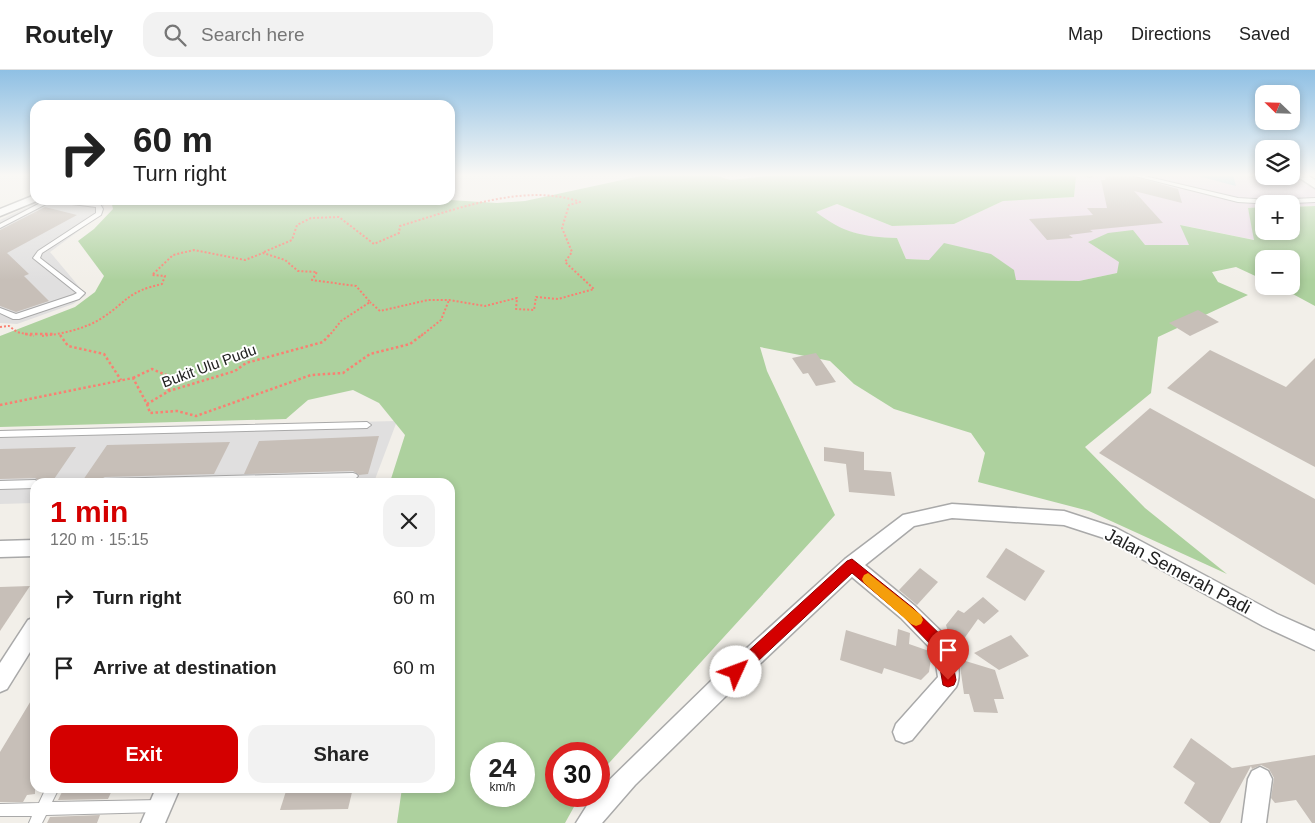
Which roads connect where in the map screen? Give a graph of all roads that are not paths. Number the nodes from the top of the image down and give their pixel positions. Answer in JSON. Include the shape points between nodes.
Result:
{"nodes":[{"id":1,"x":30,"y":210,"type":"edge"},
{"id":2,"x":100,"y":210,"type":"edge"},
{"id":3,"x":0,"y":226,"type":"edge"},
{"id":4,"x":0,"y":310,"type":"edge"},
{"id":5,"x":367,"y":425,"type":"dead end"},
{"id":6,"x":0,"y":434,"type":"edge"},
{"id":7,"x":353,"y":476,"type":"dead end"},
{"id":8,"x":270,"y":478,"type":"edge"},
{"id":9,"x":30,"y":484,"type":"edge"},
{"id":10,"x":0,"y":485,"type":"edge"},
{"id":11,"x":30,"y":548,"type":"edge"},
{"id":12,"x":1,"y":551,"type":"edge"},
{"id":13,"x":852,"y":565,"type":"junction"},
{"id":14,"x":30,"y":634,"type":"edge"},
{"id":15,"x":1315,"y":641,"type":"edge"},
{"id":16,"x":0,"y":682,"type":"edge"},
{"id":17,"x":904,"y":732,"type":"dead end"},
{"id":18,"x":1260,"y":779,"type":"dead end"},
{"id":19,"x":50,"y":793,"type":"edge"},
{"id":20,"x":160,"y":805,"type":"edge"},
{"id":21,"x":42,"y":809,"type":"junction"},
{"id":22,"x":0,"y":810,"type":"edge"},
{"id":23,"x":35,"y":823,"type":"edge"},
{"id":24,"x":588,"y":823,"type":"edge"},
{"id":25,"x":1254,"y":823,"type":"edge"}],
"edges":[{"from":1,"to":3,"type":"lane"},
{"from":2,"to":4,"type":"lane","via":[[36,258],[81,293],[16,317]]},
{"from":5,"to":6,"type":"lane"},
{"from":7,"to":8,"type":"lane"},
{"from":9,"to":10,"type":"lane"},
{"from":11,"to":12,"type":"street"},
{"from":13,"to":15,"type":"street","name":"Jalan Semerah Padi","via":[[909,520],[952,511],[1064,518],[1110,532],[1270,620]]},
{"from":13,"to":17,"type":"street","via":[[908,612],[944,648],[948,680]]},
{"from":13,"to":24,"type":"street","name":"Jalan Semerah Padi","via":[[627,777]]},
{"from":14,"to":16,"type":"street"},
{"from":18,"to":25,"type":"street"},
{"from":19,"to":21,"type":"lane"},
{"from":20,"to":21,"type":"lane"},
{"from":21,"to":22,"type":"lane"},
{"from":21,"to":23,"type":"lane"}]}
